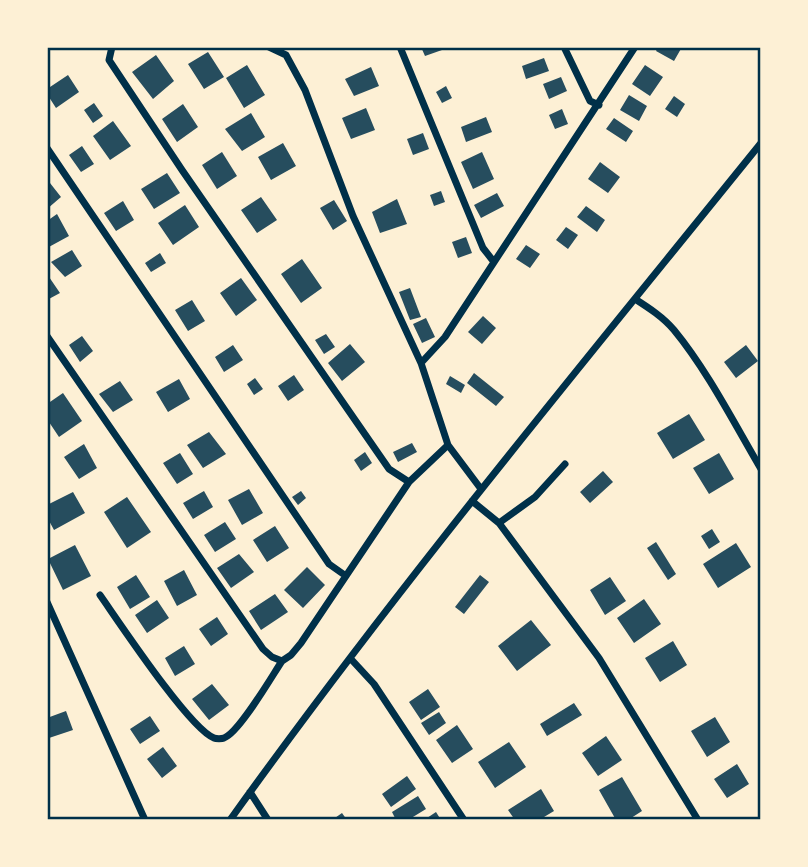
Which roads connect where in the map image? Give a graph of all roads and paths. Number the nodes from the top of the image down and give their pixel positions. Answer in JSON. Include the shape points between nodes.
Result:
{"nodes":[{"id":1,"x":111,"y":47,"type":"edge"},
{"id":2,"x":269,"y":47,"type":"edge"},
{"id":3,"x":400,"y":47,"type":"edge"},
{"id":4,"x":564,"y":47,"type":"edge"},
{"id":5,"x":635,"y":47,"type":"edge"},
{"id":6,"x":599,"y":105,"type":"junction"},
{"id":7,"x":761,"y":143,"type":"edge"},
{"id":8,"x":47,"y":148,"type":"edge"},
{"id":9,"x":494,"y":262,"type":"junction"},
{"id":10,"x":635,"y":299,"type":"junction"},
{"id":11,"x":47,"y":336,"type":"edge"},
{"id":12,"x":421,"y":363,"type":"junction"},
{"id":13,"x":448,"y":445,"type":"junction"},
{"id":14,"x":565,"y":464,"type":"dead end"},
{"id":15,"x":761,"y":469,"type":"edge"},
{"id":16,"x":409,"y":482,"type":"junction"},
{"id":17,"x":481,"y":489,"type":"junction"},
{"id":18,"x":471,"y":501,"type":"junction"},
{"id":19,"x":499,"y":523,"type":"junction"},
{"id":20,"x":346,"y":576,"type":"junction"},
{"id":21,"x":100,"y":595,"type":"dead end"},
{"id":22,"x":47,"y":602,"type":"edge"},
{"id":23,"x":350,"y":658,"type":"junction"},
{"id":24,"x":282,"y":661,"type":"junction"},
{"id":25,"x":250,"y":792,"type":"junction"},
{"id":26,"x":145,"y":820,"type":"edge"},
{"id":27,"x":230,"y":820,"type":"edge"},
{"id":28,"x":268,"y":820,"type":"edge"},
{"id":29,"x":464,"y":820,"type":"edge"},
{"id":30,"x":698,"y":820,"type":"edge"}],
"edges":[{"from":1,"to":16,"type":"street","via":[[109,60],[182,170],[389,469]]},
{"from":2,"to":12,"type":"street","via":[[286,55],[305,90],[353,216]]},
{"from":3,"to":9,"type":"street","via":[[483,248]]},
{"from":4,"to":6,"type":"street","via":[[590,101]]},
{"from":5,"to":6,"type":"street"},
{"from":6,"to":9,"type":"street"},
{"from":7,"to":10,"type":"street"},
{"from":8,"to":20,"type":"street","via":[[329,564]]},
{"from":9,"to":12,"type":"street","via":[[445,337]]},
{"from":10,"to":15,"type":"street","via":[[673,329]]},
{"from":10,"to":17,"type":"street"},
{"from":11,"to":24,"type":"street","via":[[263,649]]},
{"from":12,"to":13,"type":"street"},
{"from":13,"to":16,"type":"street"},
{"from":13,"to":17,"type":"street"},
{"from":14,"to":19,"type":"street","via":[[534,497]]},
{"from":16,"to":20,"type":"street"},
{"from":17,"to":18,"type":"street"},
{"from":18,"to":19,"type":"street"},
{"from":18,"to":23,"type":"street"},
{"from":19,"to":30,"type":"street","via":[[599,658]]},
{"from":20,"to":24,"type":"street","via":[[301,643]]},
{"from":21,"to":24,"type":"street","via":[[178,702],[215,739],[224,739],[237,728]]},
{"from":22,"to":26,"type":"street"},
{"from":23,"to":25,"type":"street"},
{"from":23,"to":29,"type":"street","via":[[374,684]]},
{"from":25,"to":27,"type":"street"},
{"from":25,"to":28,"type":"street"}]}
